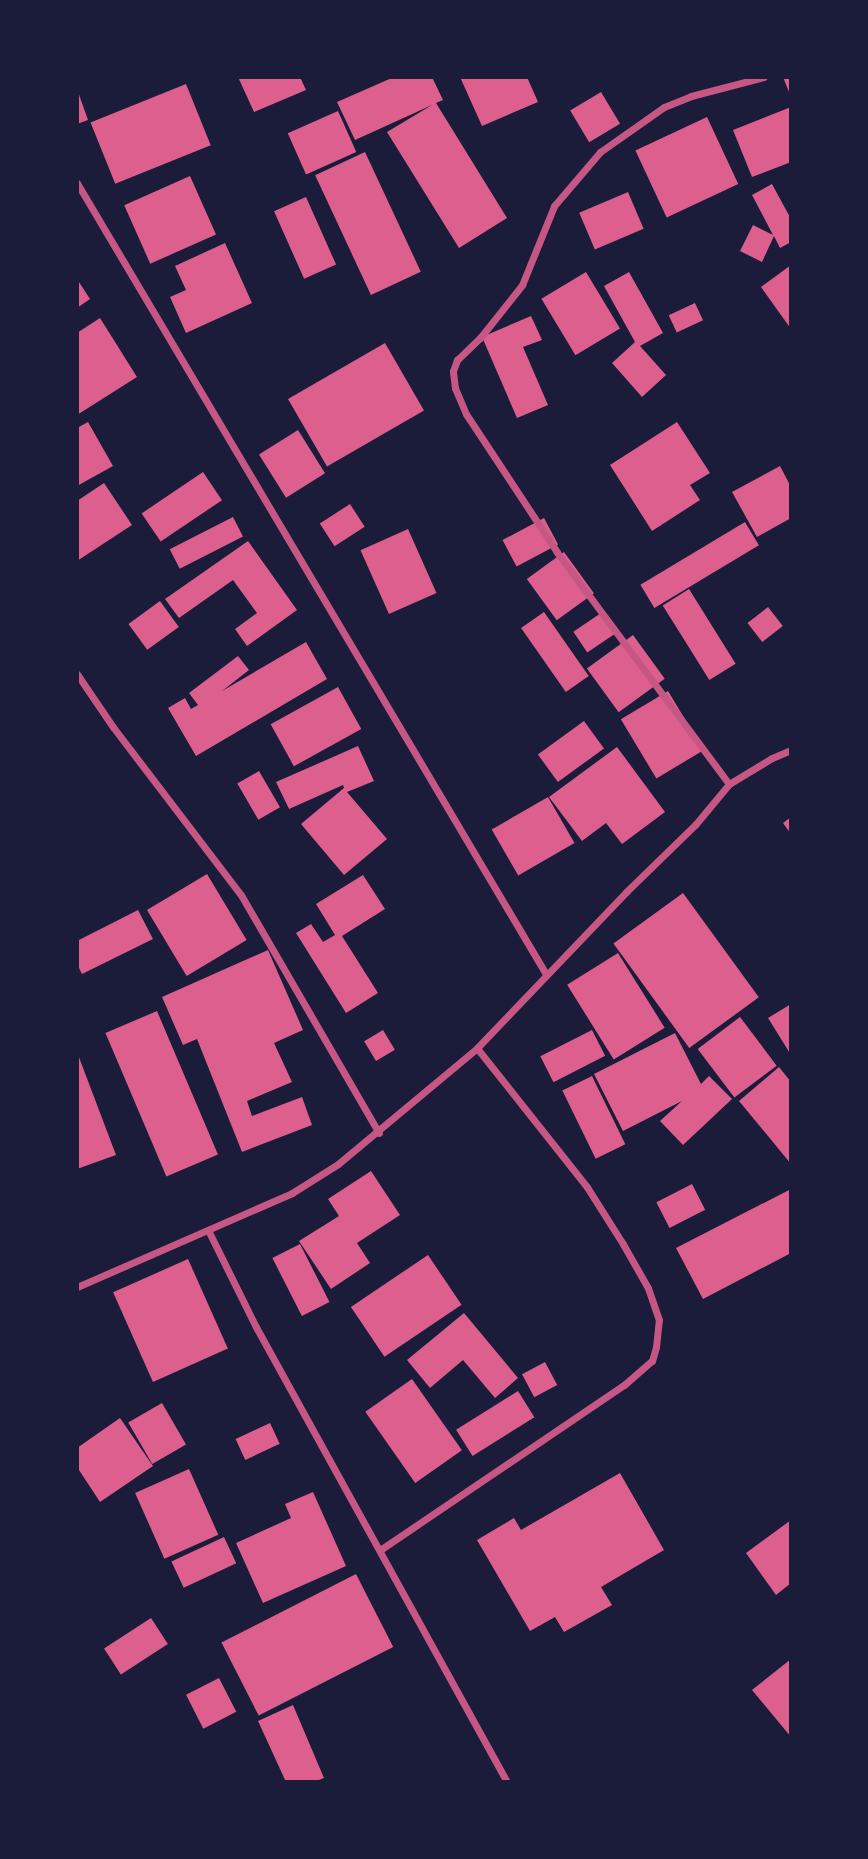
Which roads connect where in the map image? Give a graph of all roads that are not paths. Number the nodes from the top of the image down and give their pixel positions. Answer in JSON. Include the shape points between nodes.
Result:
{"nodes":[{"id":1,"x":764,"y":77,"type":"edge"},
{"id":2,"x":77,"y":183,"type":"edge"},
{"id":3,"x":77,"y":674,"type":"edge"},
{"id":4,"x":791,"y":750,"type":"edge"},
{"id":5,"x":729,"y":784,"type":"junction"},
{"id":6,"x":547,"y":974,"type":"junction"},
{"id":7,"x":477,"y":1048,"type":"junction"},
{"id":8,"x":379,"y":1133,"type":"junction"},
{"id":9,"x":208,"y":1230,"type":"junction"},
{"id":10,"x":77,"y":1286,"type":"edge"},
{"id":11,"x":380,"y":1550,"type":"junction"},
{"id":12,"x":507,"y":1782,"type":"edge"}],
"edges":[{"from":1,"to":5,"type":"street","via":[[664,107],[600,152],[554,206],[522,285],[457,360],[453,372],[466,414],[557,552]]},
{"from":2,"to":6,"type":"street"},
{"from":3,"to":8,"type":"street","via":[[242,895]]},
{"from":4,"to":5,"type":"street"},
{"from":5,"to":6,"type":"street","via":[[695,825]]},
{"from":6,"to":7,"type":"street"},
{"from":7,"to":8,"type":"street"},
{"from":7,"to":11,"type":"street","via":[[587,1187],[623,1244],[648,1287],[659,1320],[656,1347],[652,1361],[624,1385]]},
{"from":8,"to":9,"type":"street","via":[[292,1193]]},
{"from":9,"to":10,"type":"street"},
{"from":9,"to":11,"type":"street","via":[[256,1327]]},
{"from":11,"to":12,"type":"street"}]}
